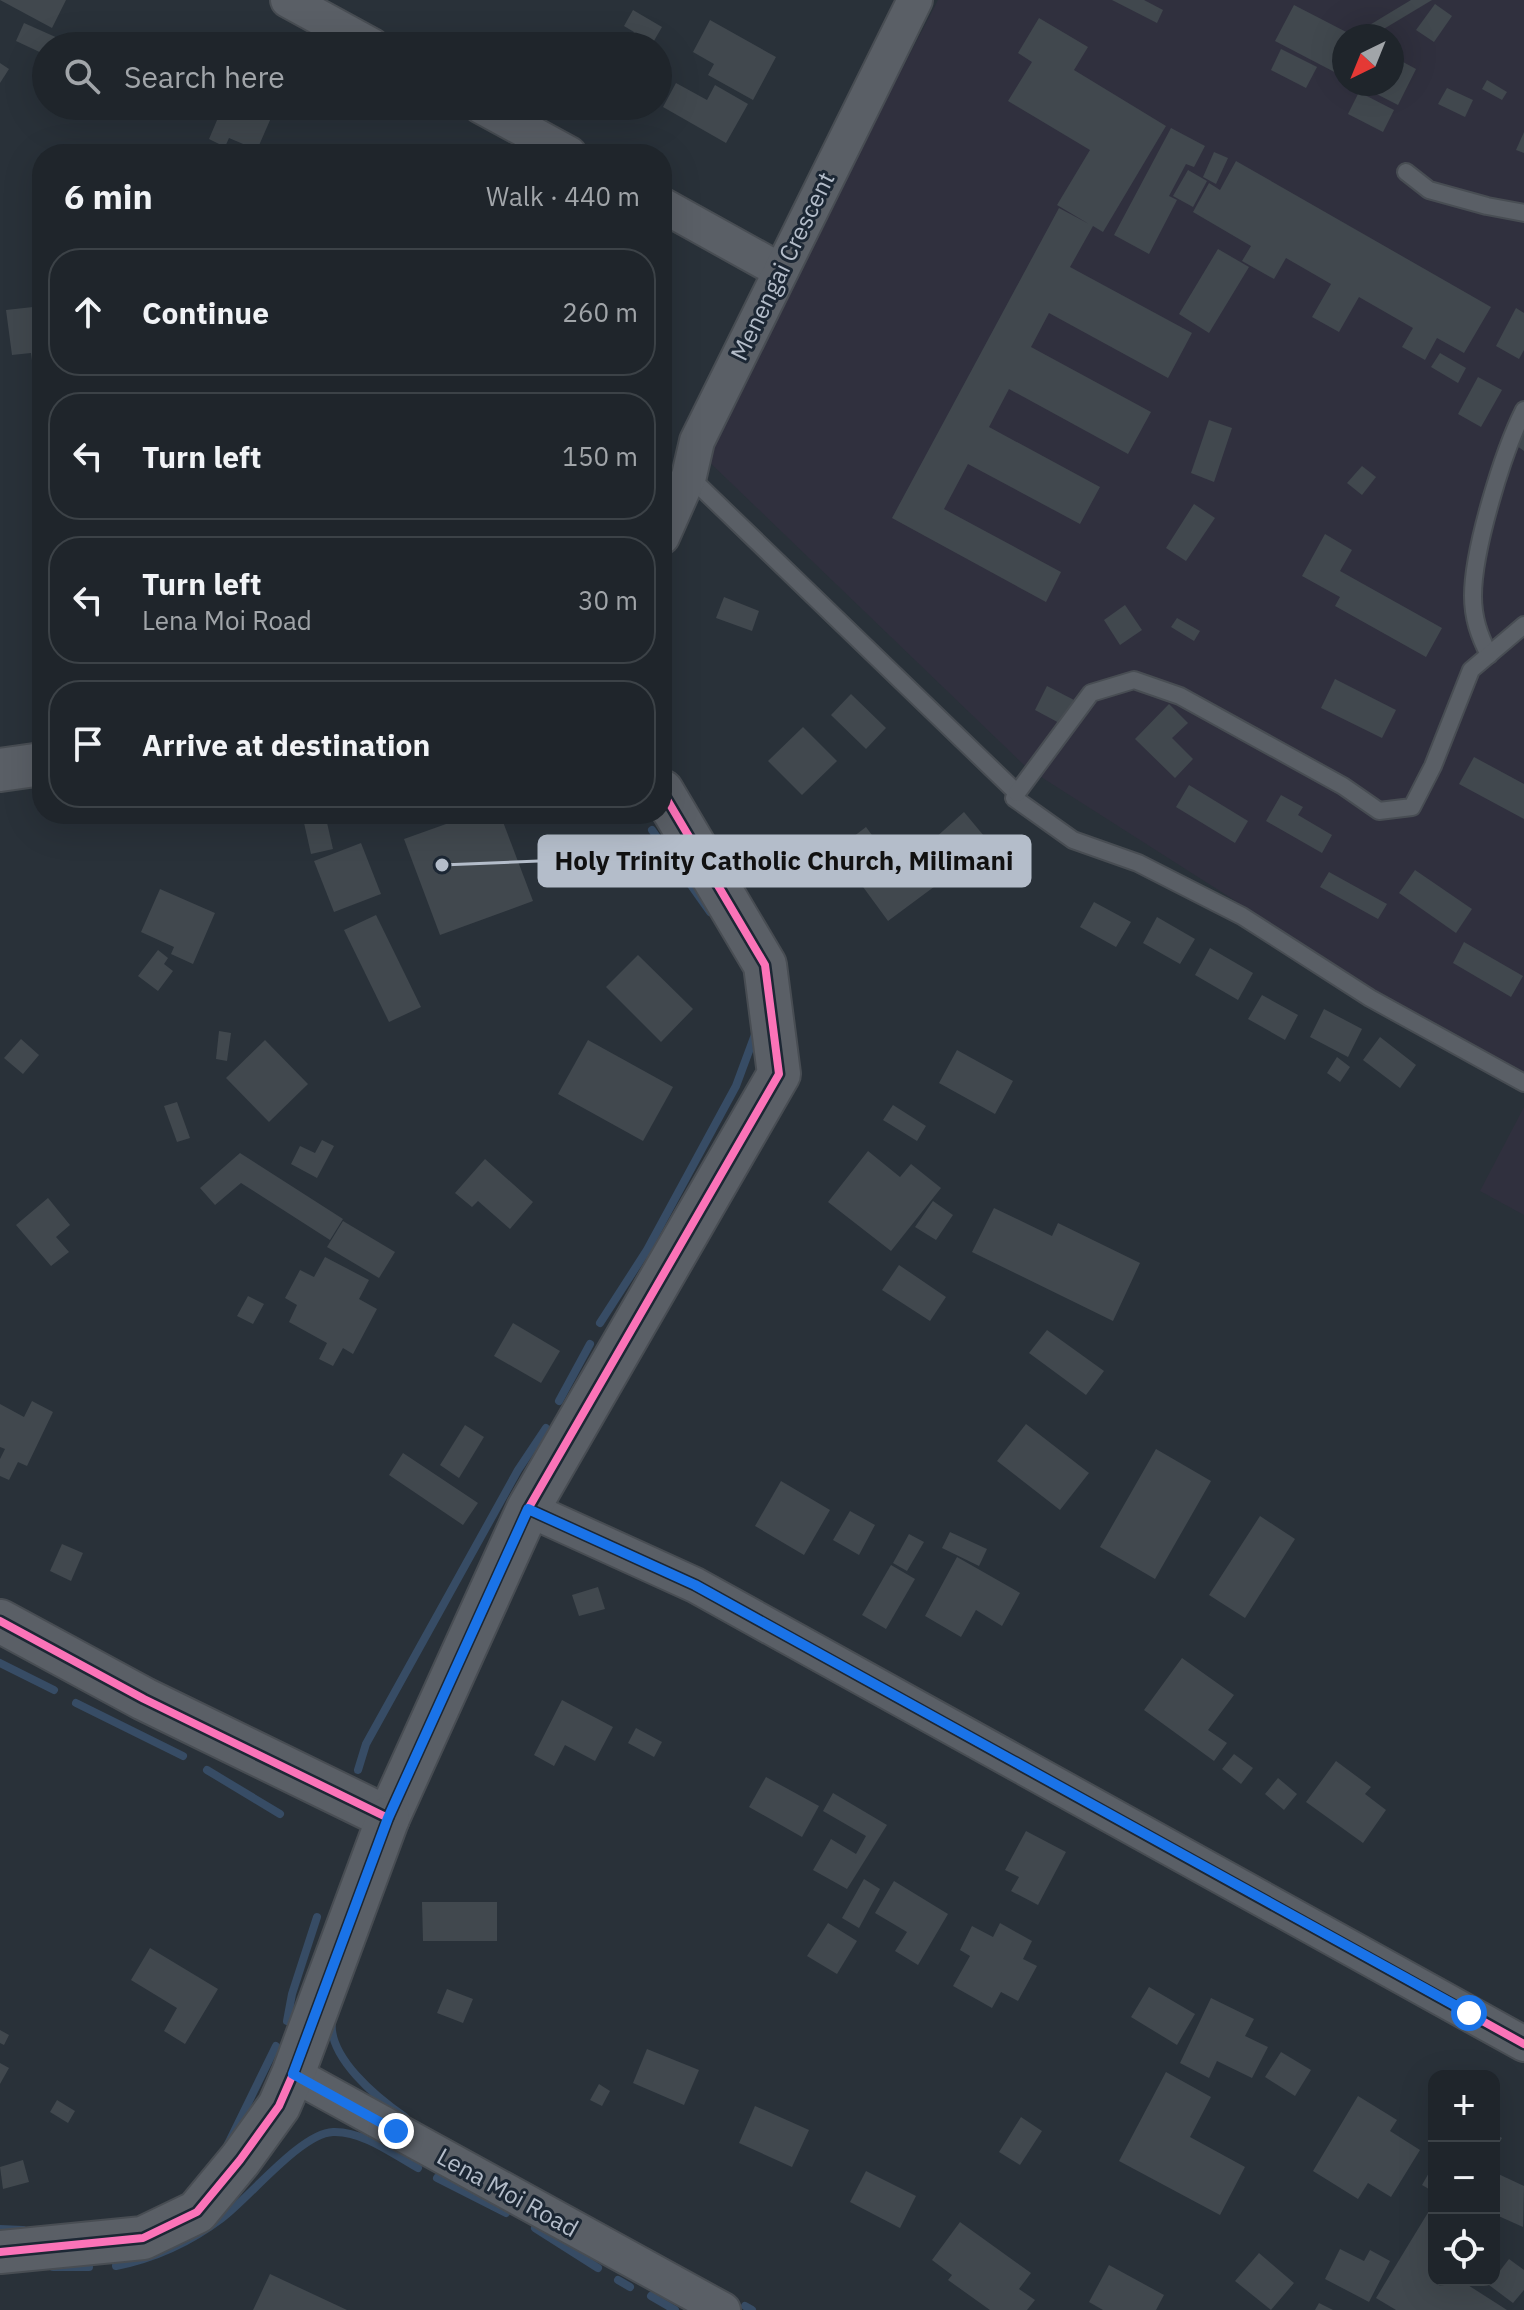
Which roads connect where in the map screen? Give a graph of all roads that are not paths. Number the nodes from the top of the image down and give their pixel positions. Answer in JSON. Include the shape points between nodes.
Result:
{"nodes":[{"id":1,"x":288,"y":0,"type":"edge"},
{"id":2,"x":915,"y":0,"type":"edge"},
{"id":3,"x":346,"y":32,"type":"edge"},
{"id":4,"x":507,"y":120,"type":"edge"},
{"id":5,"x":551,"y":144,"type":"edge"},
{"id":6,"x":1406,"y":172,"type":"dead end"},
{"id":7,"x":672,"y":211,"type":"edge"},
{"id":8,"x":1524,"y":213,"type":"edge"},
{"id":9,"x":779,"y":270,"type":"junction"},
{"id":10,"x":1524,"y":410,"type":"edge"},
{"id":11,"x":689,"y":476,"type":"junction"},
{"id":12,"x":672,"y":514,"type":"edge"},
{"id":13,"x":1524,"y":625,"type":"edge"},
{"id":14,"x":1489,"y":655,"type":"junction"},
{"id":15,"x":32,"y":765,"type":"edge"},
{"id":16,"x":0,"y":770,"type":"edge"},
{"id":17,"x":1017,"y":793,"type":"junction"},
{"id":18,"x":672,"y":808,"type":"edge"},
{"id":19,"x":1524,"y":1083,"type":"edge"},
{"id":20,"x":528,"y":1509,"type":"junction"},
{"id":21,"x":0,"y":1621,"type":"edge"},
{"id":22,"x":388,"y":1818,"type":"junction"},
{"id":23,"x":1524,"y":2044,"type":"edge"},
{"id":24,"x":293,"y":2074,"type":"junction"},
{"id":25,"x":0,"y":2252,"type":"edge"},
{"id":26,"x":723,"y":2310,"type":"edge"}],
"edges":[{"from":1,"to":3,"type":"street"},
{"from":2,"to":9,"type":"street","name":"Menengai Crescent"},
{"from":4,"to":5,"type":"street"},
{"from":6,"to":8,"type":"lane","via":[[1429,190]]},
{"from":7,"to":9,"type":"street"},
{"from":9,"to":11,"type":"street","name":"Menengai Crescent","via":[[697,441]]},
{"from":10,"to":14,"type":"lane","via":[[1481,542],[1473,595],[1477,630]]},
{"from":11,"to":12,"type":"street","name":"Menengai Crescent"},
{"from":11,"to":17,"type":"lane"},
{"from":13,"to":14,"type":"lane"},
{"from":14,"to":17,"type":"lane","via":[[1471,670],[1412,807],[1379,811],[1180,696],[1134,680],[1091,693]]},
{"from":15,"to":16,"type":"street"},
{"from":17,"to":19,"type":"lane","via":[[1014,798],[1073,840],[1138,863],[1242,916],[1370,998]]},
{"from":18,"to":20,"type":"street","via":[[765,965],[779,1074]]},
{"from":20,"to":22,"type":"street"},
{"from":20,"to":23,"type":"street","via":[[695,1585]]},
{"from":21,"to":22,"type":"street","via":[[144,1699]]},
{"from":22,"to":24,"type":"street"},
{"from":24,"to":25,"type":"street","via":[[279,2106],[197,2212],[143,2238]]},
{"from":24,"to":26,"type":"street","name":"Lena Moi Road"}]}
